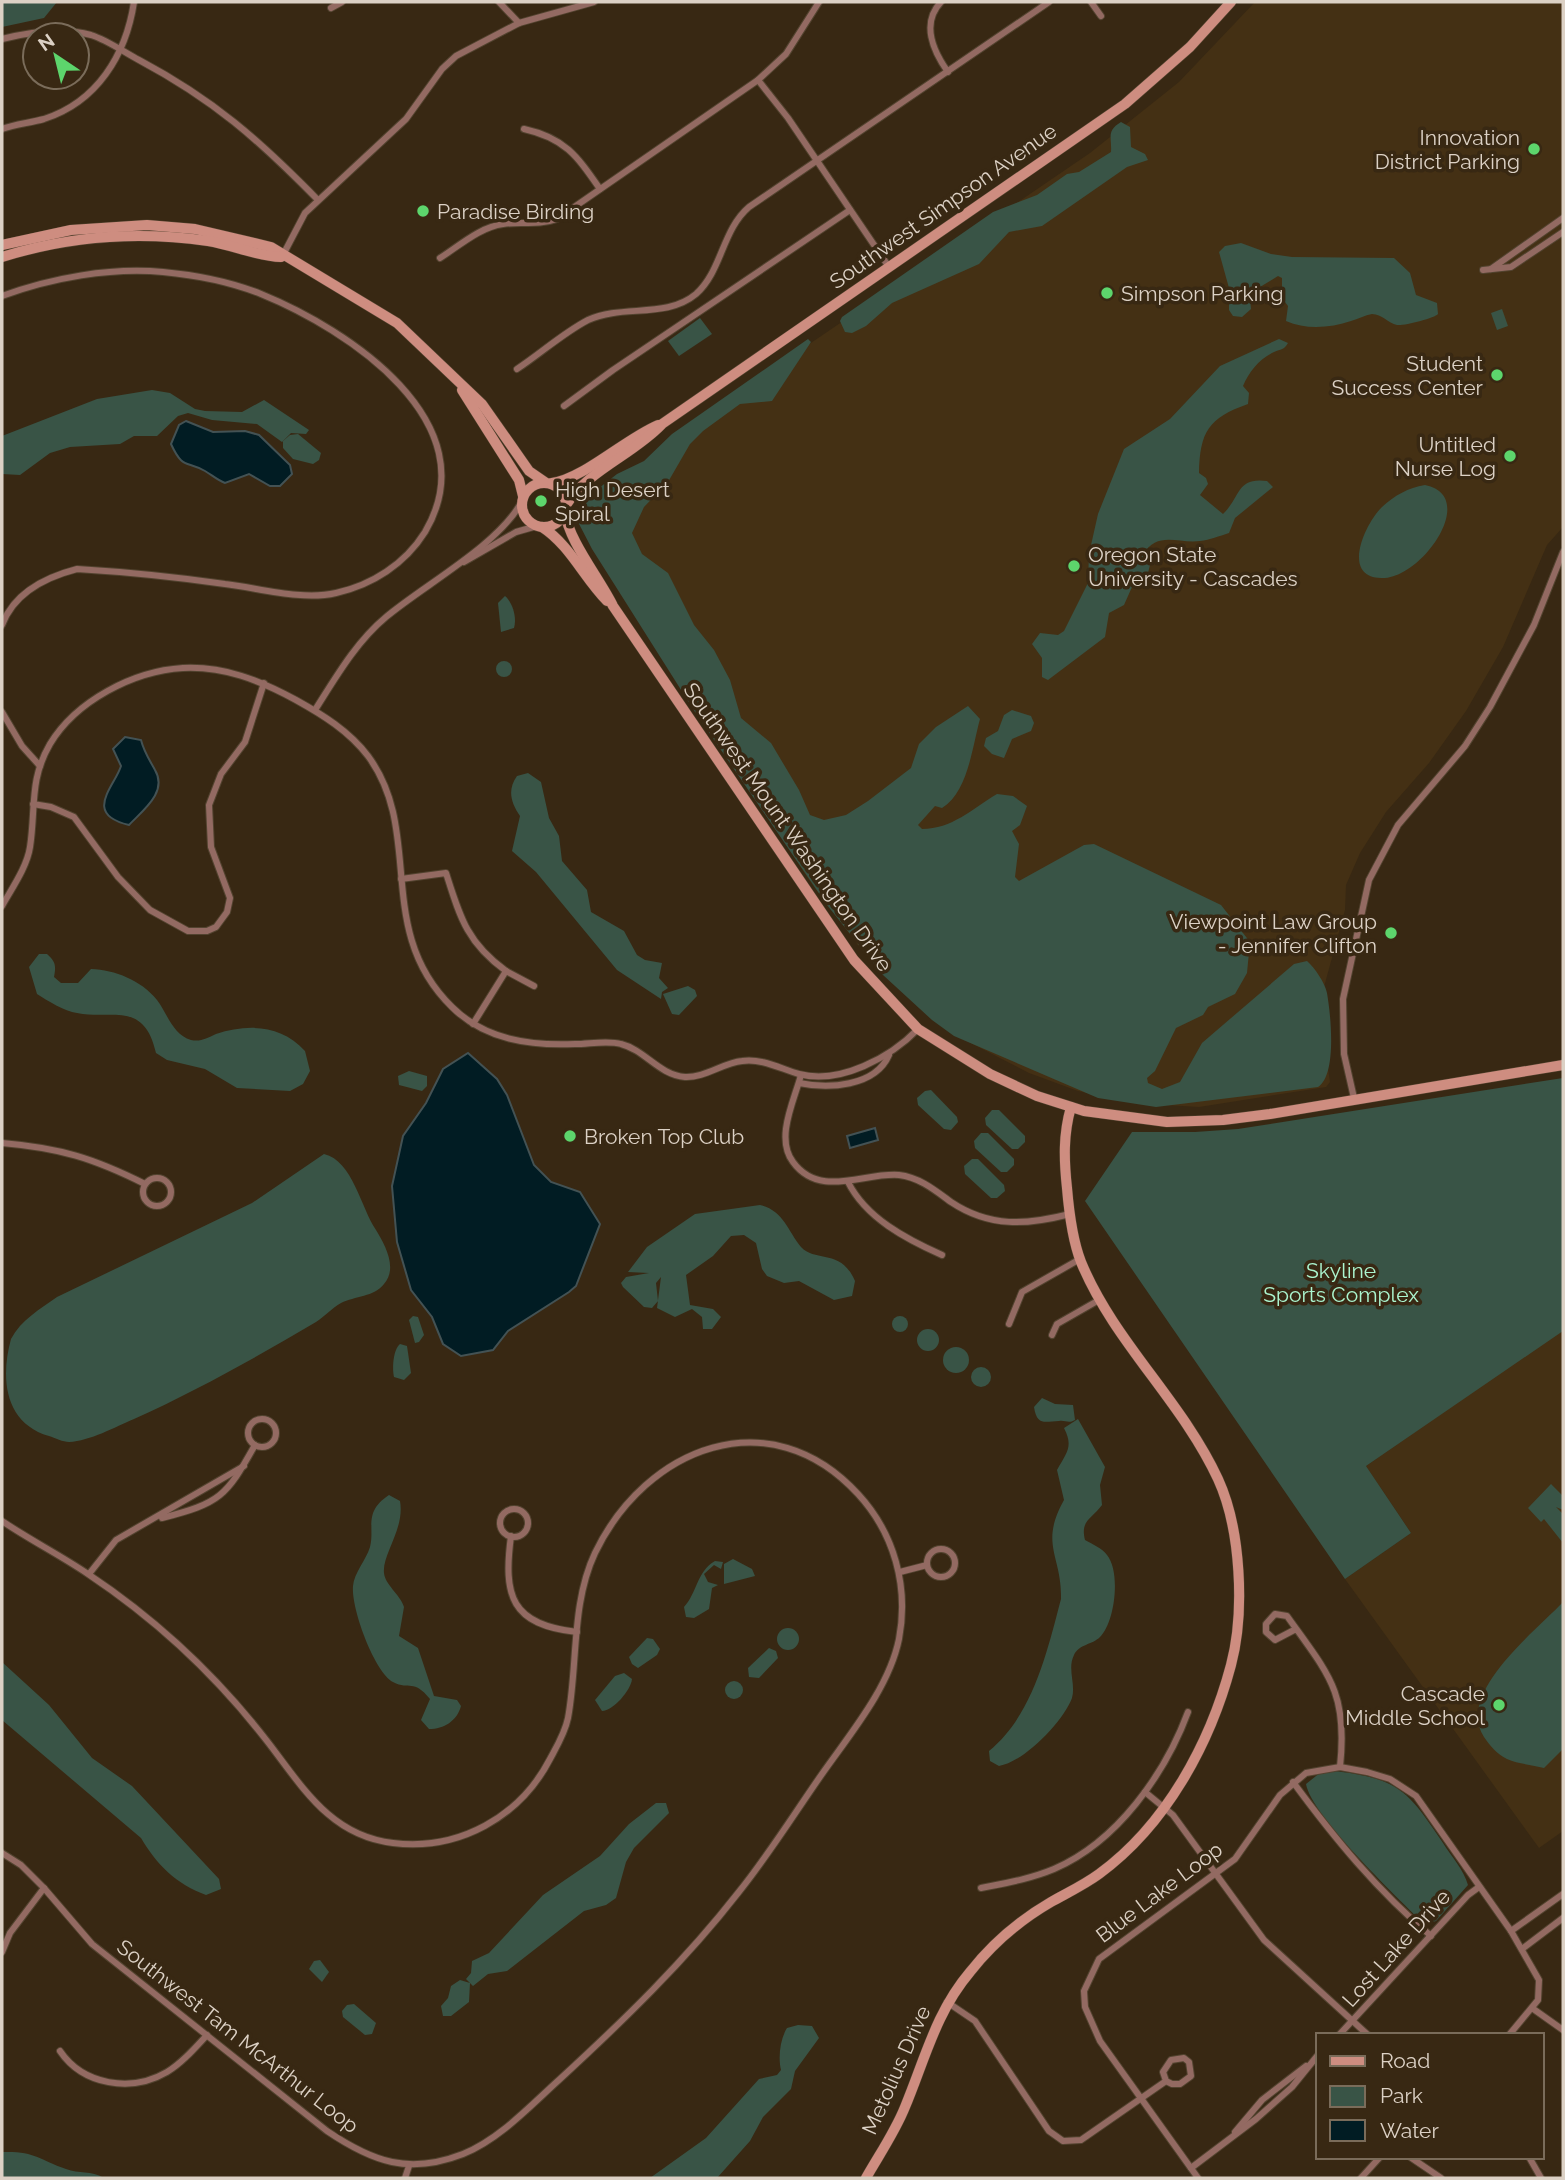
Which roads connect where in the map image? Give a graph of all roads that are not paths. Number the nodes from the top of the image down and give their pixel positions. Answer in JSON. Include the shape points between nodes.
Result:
{"nodes":[{"id":1,"x":134,"y":2,"type":"edge"},
{"id":2,"x":341,"y":2,"type":"edge"},
{"id":3,"x":499,"y":2,"type":"edge"},
{"id":4,"x":594,"y":2,"type":"edge"},
{"id":5,"x":819,"y":2,"type":"edge"},
{"id":6,"x":941,"y":2,"type":"edge"},
{"id":7,"x":1049,"y":2,"type":"edge"},
{"id":8,"x":1091,"y":2,"type":"edge"},
{"id":9,"x":1231,"y":2,"type":"edge"},
{"id":10,"x":331,"y":8,"type":"dead end"},
{"id":11,"x":1101,"y":16,"type":"dead end"},
{"id":12,"x":519,"y":23,"type":"junction"},
{"id":13,"x":2,"y":39,"type":"edge"},
{"id":14,"x":122,"y":50,"type":"junction"},
{"id":15,"x":948,"y":72,"type":"junction"},
{"id":16,"x":758,"y":80,"type":"junction"},
{"id":17,"x":524,"y":129,"type":"dead end"},
{"id":18,"x":2,"y":130,"type":"edge"},
{"id":19,"x":818,"y":161,"type":"junction"},
{"id":20,"x":600,"y":189,"type":"junction"},
{"id":21,"x":318,"y":200,"type":"junction"},
{"id":22,"x":850,"y":210,"type":"junction"},
{"id":23,"x":1563,"y":218,"type":"edge"},
{"id":24,"x":1563,"y":232,"type":"edge"},
{"id":25,"x":2,"y":245,"type":"edge"},
{"id":26,"x":2,"y":257,"type":"edge"},
{"id":27,"x":282,"y":257,"type":"junction"},
{"id":28,"x":440,"y":258,"type":"dead end"},
{"id":29,"x":889,"y":267,"type":"junction"},
{"id":30,"x":2,"y":296,"type":"edge"},
{"id":31,"x":517,"y":369,"type":"dead end"},
{"id":32,"x":457,"y":381,"type":"junction"},
{"id":33,"x":564,"y":406,"type":"dead end"},
{"id":34,"x":662,"y":424,"type":"junction"},
{"id":35,"x":548,"y":483,"type":"junction"},
{"id":36,"x":522,"y":500,"type":"junction"},
{"id":37,"x":566,"y":509,"type":"junction"},
{"id":38,"x":539,"y":527,"type":"junction"},
{"id":39,"x":1563,"y":552,"type":"edge"},
{"id":40,"x":457,"y":566,"type":"junction"},
{"id":41,"x":613,"y":606,"type":"junction"},
{"id":42,"x":2,"y":625,"type":"edge"},
{"id":43,"x":264,"y":683,"type":"junction"},
{"id":44,"x":315,"y":710,"type":"junction"},
{"id":45,"x":2,"y":712,"type":"edge"},
{"id":46,"x":40,"y":766,"type":"junction"},
{"id":47,"x":33,"y":804,"type":"junction"},
{"id":48,"x":401,"y":879,"type":"junction"},
{"id":49,"x":2,"y":906,"type":"edge"},
{"id":50,"x":506,"y":971,"type":"junction"},
{"id":51,"x":534,"y":986,"type":"dead end"},
{"id":52,"x":473,"y":1024,"type":"junction"},
{"id":53,"x":918,"y":1029,"type":"junction"},
{"id":54,"x":889,"y":1055,"type":"junction"},
{"id":55,"x":1563,"y":1065,"type":"edge"},
{"id":56,"x":802,"y":1075,"type":"junction"},
{"id":57,"x":799,"y":1083,"type":"junction"},
{"id":58,"x":1354,"y":1098,"type":"junction"},
{"id":59,"x":1071,"y":1107,"type":"junction"},
{"id":60,"x":2,"y":1143,"type":"edge"},
{"id":61,"x":848,"y":1182,"type":"junction"},
{"id":62,"x":145,"y":1184,"type":"junction"},
{"id":63,"x":1070,"y":1214,"type":"junction"},
{"id":64,"x":942,"y":1255,"type":"dead end"},
{"id":65,"x":1080,"y":1259,"type":"junction"},
{"id":66,"x":1099,"y":1300,"type":"junction"},
{"id":67,"x":1009,"y":1324,"type":"dead end"},
{"id":68,"x":1052,"y":1335,"type":"dead end"},
{"id":69,"x":255,"y":1445,"type":"junction"},
{"id":70,"x":243,"y":1466,"type":"junction"},
{"id":71,"x":153,"y":1520,"type":"junction"},
{"id":72,"x":2,"y":1521,"type":"edge"},
{"id":73,"x":511,"y":1536,"type":"junction"},
{"id":74,"x":927,"y":1565,"type":"junction"},
{"id":75,"x":900,"y":1572,"type":"junction"},
{"id":76,"x":89,"y":1574,"type":"junction"},
{"id":77,"x":1296,"y":1629,"type":"junction"},
{"id":78,"x":577,"y":1632,"type":"junction"},
{"id":79,"x":1188,"y":1712,"type":"dead end"},
{"id":80,"x":1340,"y":1767,"type":"junction"},
{"id":81,"x":1293,"y":1782,"type":"junction"},
{"id":82,"x":1145,"y":1792,"type":"junction"},
{"id":83,"x":1166,"y":1807,"type":"junction"},
{"id":84,"x":2,"y":1853,"type":"edge"},
{"id":85,"x":1216,"y":1874,"type":"junction"},
{"id":86,"x":1479,"y":1887,"type":"junction"},
{"id":87,"x":44,"y":1888,"type":"junction"},
{"id":88,"x":981,"y":1888,"type":"dead end"},
{"id":89,"x":1563,"y":1894,"type":"edge"},
{"id":90,"x":1563,"y":1919,"type":"edge"},
{"id":91,"x":1511,"y":1931,"type":"junction"},
{"id":92,"x":1431,"y":1936,"type":"junction"},
{"id":93,"x":1522,"y":1949,"type":"junction"},
{"id":94,"x":2,"y":1952,"type":"edge"},
{"id":95,"x":947,"y":2003,"type":"junction"},
{"id":96,"x":1532,"y":2008,"type":"junction"},
{"id":97,"x":1355,"y":2020,"type":"junction"},
{"id":98,"x":1563,"y":2030,"type":"edge"},
{"id":99,"x":1341,"y":2033,"type":"edge"},
{"id":100,"x":1366,"y":2033,"type":"edge"},
{"id":101,"x":1511,"y":2033,"type":"edge"},
{"id":102,"x":207,"y":2035,"type":"junction"},
{"id":103,"x":60,"y":2051,"type":"dead end"},
{"id":104,"x":1316,"y":2057,"type":"edge"},
{"id":105,"x":1166,"y":2081,"type":"junction"},
{"id":106,"x":1141,"y":2099,"type":"junction"},
{"id":107,"x":1378,"y":2159,"type":"edge"},
{"id":108,"x":1413,"y":2159,"type":"edge"},
{"id":109,"x":1530,"y":2159,"type":"edge"},
{"id":110,"x":409,"y":2166,"type":"junction"},
{"id":111,"x":1191,"y":2168,"type":"junction"},
{"id":112,"x":405,"y":2178,"type":"edge"},
{"id":113,"x":866,"y":2178,"type":"edge"},
{"id":114,"x":1198,"y":2178,"type":"edge"},
{"id":115,"x":1361,"y":2178,"type":"edge"},
{"id":116,"x":1441,"y":2178,"type":"edge"},
{"id":117,"x":1541,"y":2178,"type":"edge"}],
"edges":[{"from":1,"to":14,"type":"street"},
{"from":2,"to":10,"type":"street"},
{"from":3,"to":12,"type":"street"},
{"from":4,"to":12,"type":"street"},
{"from":5,"to":16,"type":"street","via":[[786,54]]},
{"from":6,"to":15,"type":"street","via":[[934,12],[931,35]]},
{"from":7,"to":15,"type":"street"},
{"from":8,"to":11,"type":"street"},
{"from":9,"to":29,"type":"main road","name":"Southwest Simpson Avenue","via":[[1146,88]]},
{"from":12,"to":21,"type":"street","via":[[449,63],[406,119]]},
{"from":13,"to":14,"type":"street","via":[[63,30],[92,36]]},
{"from":14,"to":18,"type":"street","via":[[97,87],[72,106]]},
{"from":14,"to":21,"type":"street","via":[[222,110]]},
{"from":15,"to":19,"type":"street"},
{"from":16,"to":19,"type":"street"},
{"from":16,"to":20,"type":"street"},
{"from":17,"to":20,"type":"street","via":[[548,134],[564,144]]},
{"from":19,"to":22,"type":"street"},
{"from":19,"to":31,"type":"street","via":[[739,215],[709,279],[697,293],[681,304],[614,312],[588,321]]},
{"from":20,"to":28,"type":"street","via":[[556,219],[540,225],[503,223]]},
{"from":21,"to":27,"type":"street","via":[[305,213]]},
{"from":22,"to":29,"type":"street"},
{"from":22,"to":33,"type":"street"},
{"from":23,"to":24,"type":"street","via":[[1487,270],[1511,267]]},
{"from":25,"to":27,"type":"main road","via":[[71,230],[147,225],[245,239],[271,247]]},
{"from":26,"to":27,"type":"main road","via":[[66,241],[138,236],[203,240]]},
{"from":27,"to":32,"type":"main road","via":[[397,323]]},
{"from":29,"to":34,"type":"main road","name":"Southwest Simpson Avenue"},
{"from":30,"to":42,"type":"street","via":[[65,278],[160,272],[259,293],[351,341],[389,374],[426,418],[440,468],[436,509],[418,543],[399,562],[360,586],[333,594],[295,593],[77,569],[48,577],[5,616]]},
{"from":32,"to":35,"type":"main road","via":[[482,404],[528,471]]},
{"from":32,"to":36,"type":"main road","via":[[519,481]]},
{"from":34,"to":35,"type":"main road","name":"Southwest Simpson Avenue","via":[[638,433],[570,478]]},
{"from":34,"to":37,"type":"main road","name":"Southwest Simpson Avenue","via":[[644,443],[583,485]]},
{"from":35,"to":36,"type":"main road","via":[[532,486]]},
{"from":35,"to":37,"type":"main road","via":[[562,492]]},
{"from":36,"to":38,"type":"main road","via":[[527,520]]},
{"from":36,"to":40,"type":"street","via":[[509,522]]},
{"from":37,"to":38,"type":"main road","via":[[554,525]]},
{"from":37,"to":41,"type":"main road","name":"Southwest Mount Washington Drive","via":[[569,531]]},
{"from":38,"to":40,"type":"street","via":[[517,531]]},
{"from":38,"to":41,"type":"main road","name":"Southwest Mount Washington Drive","via":[[559,540],[590,584]]},
{"from":39,"to":58,"type":"street","via":[[1534,625],[1490,707],[1465,746],[1398,825],[1369,880],[1343,999],[1344,1054]]},
{"from":40,"to":44,"type":"street","via":[[368,633]]},
{"from":41,"to":53,"type":"main road","name":"Southwest Mount Washington Drive","via":[[853,960]]},
{"from":43,"to":44,"type":"street"},
{"from":43,"to":46,"type":"street","via":[[201,667],[162,669],[130,680],[76,713],[51,743]]},
{"from":43,"to":47,"type":"street","via":[[245,742],[221,774],[209,805],[211,847],[230,898],[216,927],[188,930],[150,910],[118,877],[74,817]]},
{"from":44,"to":48,"type":"street","via":[[344,729],[378,773],[393,814]]},
{"from":45,"to":46,"type":"street"},
{"from":46,"to":47,"type":"street","via":[[33,782]]},
{"from":47,"to":49,"type":"street","via":[[30,850]]},
{"from":48,"to":50,"type":"street","via":[[446,873],[473,943]]},
{"from":48,"to":52,"type":"street","via":[[416,957],[435,989]]},
{"from":50,"to":51,"type":"street"},
{"from":50,"to":52,"type":"street"},
{"from":52,"to":56,"type":"street","via":[[534,1045],[618,1042],[665,1071],[685,1077],[743,1060]]},
{"from":53,"to":54,"type":"street"},
{"from":53,"to":59,"type":"main road","name":"Southwest Mount Washington Drive","via":[[990,1074]]},
{"from":54,"to":56,"type":"street","via":[[851,1069]]},
{"from":54,"to":57,"type":"street","via":[[886,1063],[852,1083],[822,1088]]},
{"from":55,"to":58,"type":"main road","name":"Southwest Mount Washington Drive"},
{"from":56,"to":57,"type":"street"},
{"from":57,"to":61,"type":"street","via":[[785,1133],[788,1154],[814,1179]]},
{"from":58,"to":59,"type":"main road","name":"Southwest Mount Washington Drive","via":[[1223,1120],[1167,1122]]},
{"from":59,"to":63,"type":"main road","name":"Metolius Drive","via":[[1064,1157]]},
{"from":60,"to":62,"type":"street","via":[[91,1158]]},
{"from":61,"to":63,"type":"street","via":[[901,1175],[926,1184],[972,1214],[998,1222],[1038,1222]]},
{"from":61,"to":64,"type":"street","via":[[870,1212]]},
{"from":62,"to":62,"type":"street","via":[[143,1197],[149,1204],[157,1207],[169,1200],[167,1182],[158,1178]]},
{"from":63,"to":65,"type":"main road","name":"Metolius Drive"},
{"from":65,"to":66,"type":"main road","name":"Metolius Drive"},
{"from":65,"to":67,"type":"street","via":[[1023,1292]]},
{"from":66,"to":68,"type":"street","via":[[1058,1324]]},
{"from":66,"to":83,"type":"main road","name":"Metolius Drive","via":[[1209,1460],[1223,1494],[1238,1567],[1232,1661],[1205,1737]]},
{"from":69,"to":69,"type":"street","via":[[272,1444],[277,1433],[272,1423],[261,1419],[251,1424],[248,1436]]},
{"from":69,"to":70,"type":"street"},
{"from":70,"to":71,"type":"street"},
{"from":70,"to":71,"type":"street","via":[[228,1491],[195,1509]]},
{"from":71,"to":76,"type":"street","via":[[116,1540]]},
{"from":72,"to":76,"type":"street"},
{"from":73,"to":73,"type":"street","via":[[521,1535],[528,1524],[526,1514],[518,1509],[509,1510],[501,1519],[502,1528]]},
{"from":73,"to":78,"type":"street","via":[[506,1569],[513,1601],[537,1623]]},
{"from":74,"to":74,"type":"street","via":[[935,1576],[948,1576],[955,1558],[938,1549]]},
{"from":74,"to":75,"type":"street"},
{"from":75,"to":78,"type":"street","via":[[880,1523],[863,1499],[825,1464],[803,1451],[777,1444],[721,1443],[666,1468],[615,1521],[586,1580]]},
{"from":75,"to":110,"type":"street","via":[[903,1604],[898,1644],[885,1675],[864,1713],[715,1922],[634,2010],[488,2141],[466,2153]]},
{"from":76,"to":78,"type":"street","via":[[185,1648],[327,1816],[355,1834],[395,1843],[480,1830],[520,1802],[541,1777],[567,1723]]},
{"from":77,"to":77,"type":"street","via":[[1282,1613],[1269,1616],[1266,1624],[1266,1632],[1275,1640]]},
{"from":77,"to":80,"type":"street","via":[[1339,1699]]},
{"from":79,"to":82,"type":"street","via":[[1179,1737]]},
{"from":80,"to":81,"type":"street","name":"Blue Lake Loop","via":[[1320,1769]]},
{"from":80,"to":86,"type":"street","name":"Blue Lake Loop","via":[[1405,1786]]},
{"from":81,"to":85,"type":"street","name":"Blue Lake Loop","via":[[1246,1847]]},
{"from":81,"to":92,"type":"street","via":[[1370,1879]]},
{"from":82,"to":83,"type":"street"},
{"from":82,"to":88,"type":"street","via":[[1080,1855],[1021,1881]]},
{"from":83,"to":85,"type":"street"},
{"from":83,"to":95,"type":"main road","name":"Metolius Drive","via":[[1114,1863],[992,1947]]},
{"from":84,"to":87,"type":"street","name":"Southwest Tam McArthur Loop"},
{"from":85,"to":97,"type":"street","via":[[1264,1940]]},
{"from":85,"to":106,"type":"street","name":"Blue Lake Loop","via":[[1098,1959],[1084,1991],[1090,2025]]},
{"from":86,"to":91,"type":"street","name":"Blue Lake Loop"},
{"from":86,"to":92,"type":"street","name":"Lost Lake Drive"},
{"from":87,"to":94,"type":"street","via":[[10,1933]]},
{"from":87,"to":102,"type":"street","name":"Southwest Tam McArthur Loop","via":[[92,1944]]},
{"from":89,"to":91,"type":"street"},
{"from":90,"to":93,"type":"street"},
{"from":91,"to":93,"type":"street","name":"Blue Lake Loop"},
{"from":92,"to":97,"type":"street","name":"Lost Lake Drive"},
{"from":93,"to":96,"type":"street","name":"Blue Lake Loop","via":[[1539,1980],[1538,2000]]},
{"from":95,"to":106,"type":"street","via":[[975,2021],[1049,2131],[1063,2141],[1081,2140]]},
{"from":95,"to":113,"type":"main road","name":"Metolius Drive","via":[[905,2108]]},
{"from":96,"to":98,"type":"street"},
{"from":96,"to":101,"type":"street"},
{"from":97,"to":99,"type":"street","name":"Lost Lake Drive"},
{"from":97,"to":100,"type":"street"},
{"from":102,"to":103,"type":"street","via":[[166,2072],[127,2083],[81,2074]]},
{"from":102,"to":110,"type":"street","name":"Southwest Tam McArthur Loop","via":[[354,2149]]},
{"from":104,"to":111,"type":"street","via":[[1262,2100],[1234,2134]]},
{"from":105,"to":105,"type":"street","via":[[1186,2081],[1191,2076],[1189,2063],[1184,2058],[1171,2060],[1163,2072]]},
{"from":105,"to":106,"type":"street"},
{"from":106,"to":111,"type":"street","name":"Blue Lake Loop"},
{"from":107,"to":115,"type":"street"},
{"from":108,"to":116,"type":"street"},
{"from":109,"to":117,"type":"street"},
{"from":110,"to":112,"type":"street"},
{"from":111,"to":114,"type":"street","name":"Blue Lake Loop"}]}
